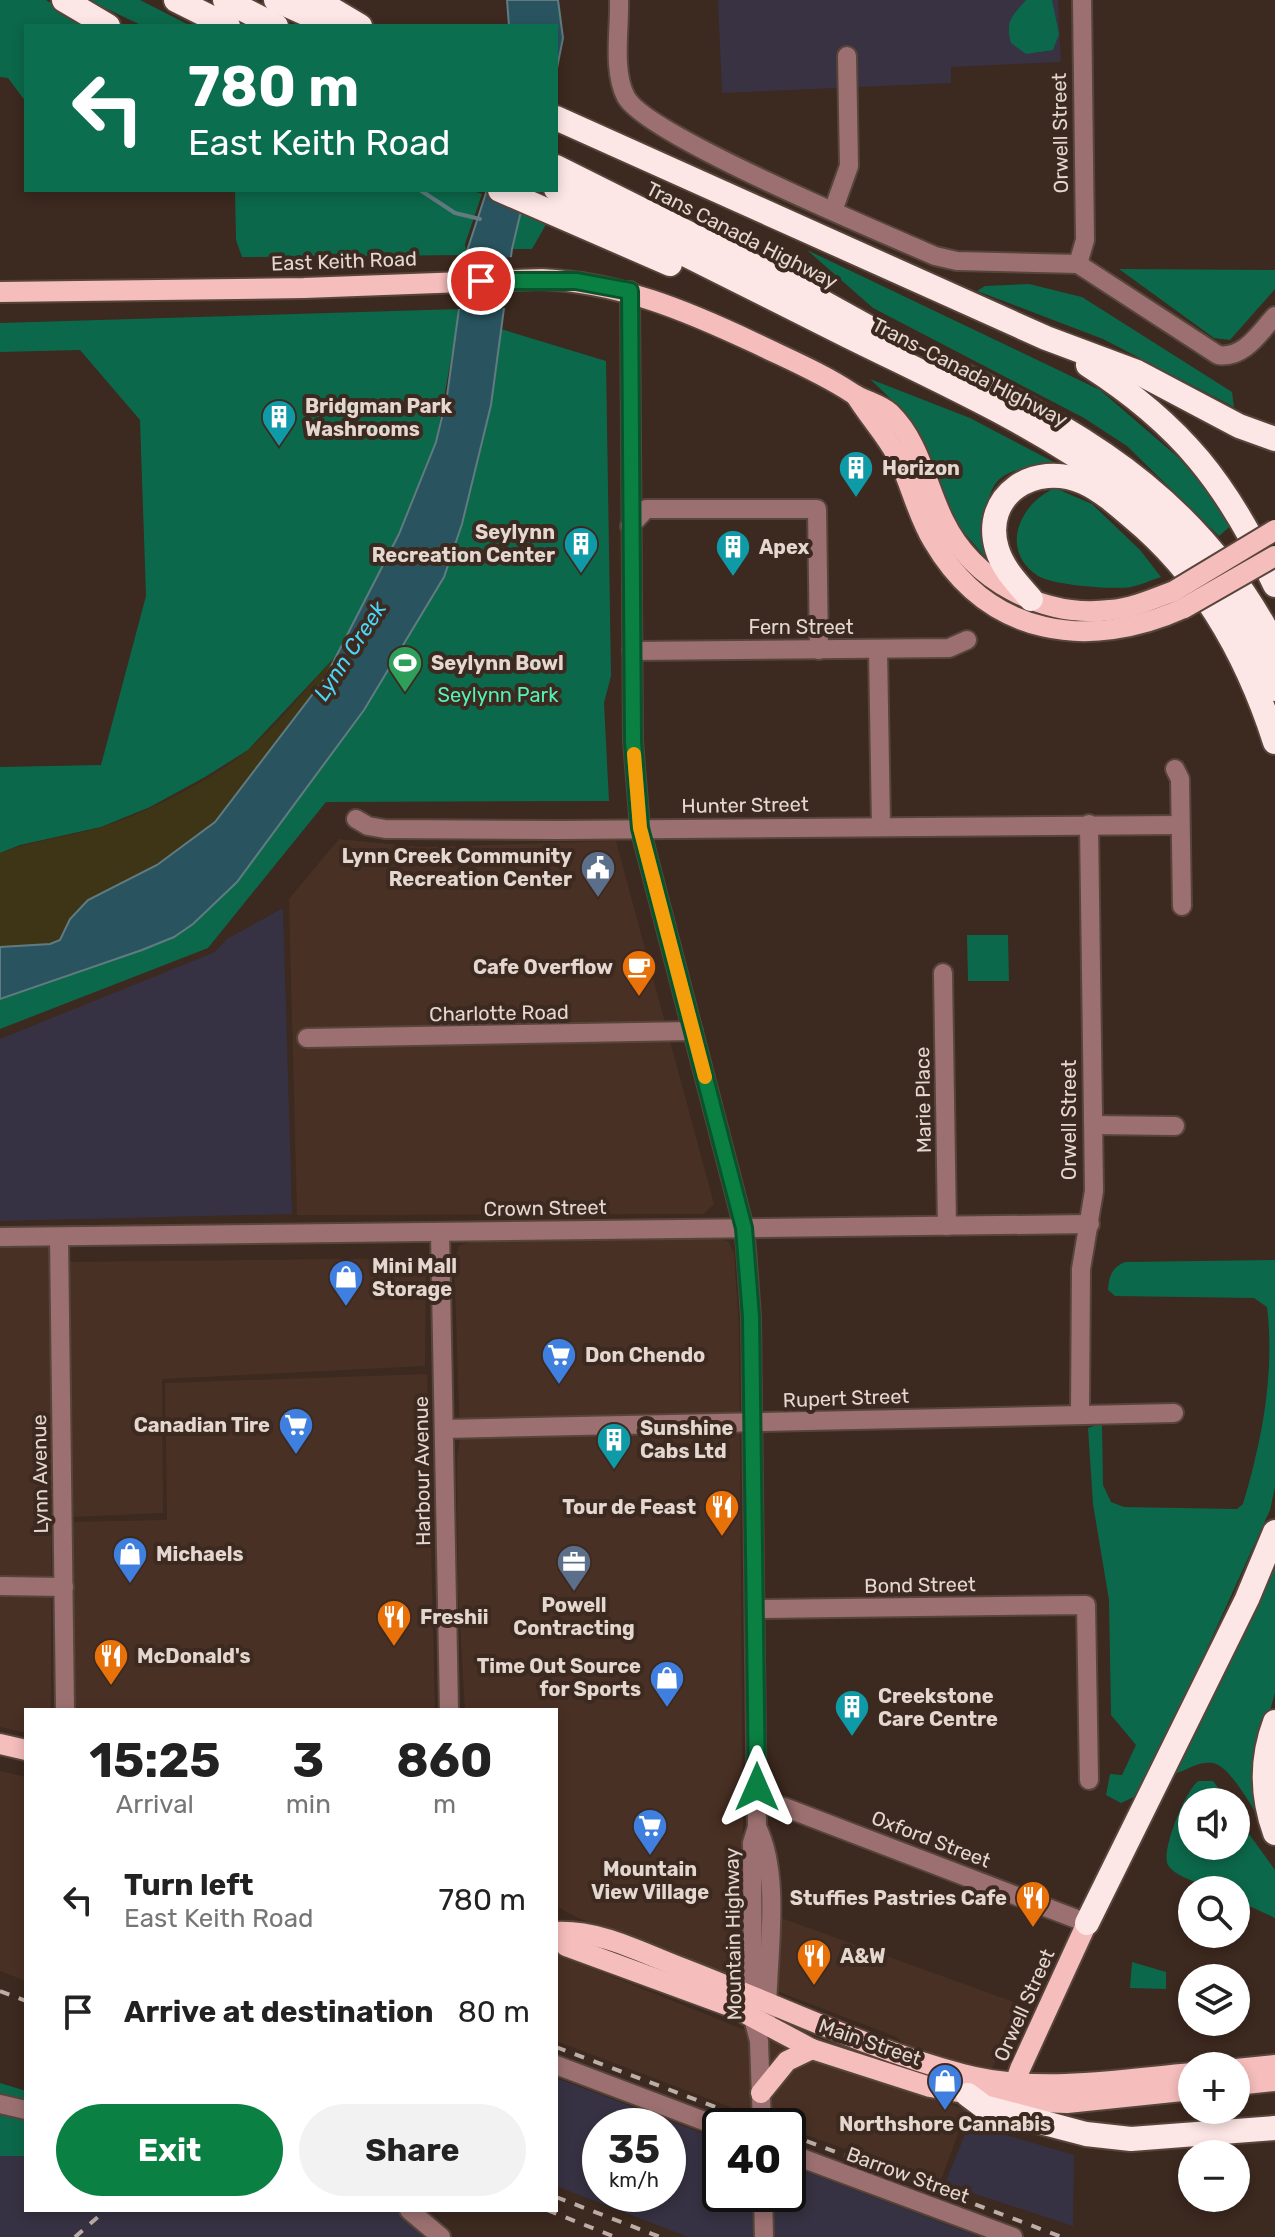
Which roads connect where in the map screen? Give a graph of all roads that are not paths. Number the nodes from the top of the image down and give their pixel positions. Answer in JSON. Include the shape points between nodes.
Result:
{"nodes":[{"id":1,"x":64,"y":0,"type":"edge"},
{"id":2,"x":176,"y":0,"type":"edge"},
{"id":3,"x":225,"y":0,"type":"edge"},
{"id":4,"x":276,"y":0,"type":"edge"},
{"id":5,"x":316,"y":0,"type":"edge"},
{"id":6,"x":619,"y":0,"type":"edge"},
{"id":7,"x":1082,"y":0,"type":"edge"},
{"id":8,"x":105,"y":24,"type":"edge"},
{"id":9,"x":224,"y":24,"type":"edge"},
{"id":10,"x":272,"y":24,"type":"edge"},
{"id":11,"x":330,"y":24,"type":"edge"},
{"id":12,"x":357,"y":24,"type":"edge"},
{"id":13,"x":847,"y":56,"type":"dead end"},
{"id":14,"x":558,"y":119,"type":"edge"},
{"id":15,"x":561,"y":181,"type":"edge"},
{"id":16,"x":504,"y":192,"type":"edge"},
{"id":17,"x":833,"y":211,"type":"junction"},
{"id":18,"x":1078,"y":264,"type":"junction"},
{"id":19,"x":630,"y":291,"type":"junction"},
{"id":20,"x":0,"y":292,"type":"edge"},
{"id":21,"x":1275,"y":316,"type":"edge"},
{"id":22,"x":1046,"y":338,"type":"junction"},
{"id":23,"x":868,"y":346,"type":"junction"},
{"id":24,"x":906,"y":348,"type":"joint"},
{"id":25,"x":856,"y":396,"type":"junction"},
{"id":26,"x":1275,"y":439,"type":"edge"},
{"id":27,"x":630,"y":492,"type":"junction"},
{"id":28,"x":646,"y":509,"type":"junction"},
{"id":29,"x":630,"y":526,"type":"junction"},
{"id":30,"x":1275,"y":530,"type":"edge"},
{"id":31,"x":1275,"y":556,"type":"edge"},
{"id":32,"x":1275,"y":585,"type":"edge"},
{"id":33,"x":1031,"y":599,"type":"junction"},
{"id":34,"x":1179,"y":599,"type":"junction"},
{"id":35,"x":967,"y":640,"type":"dead end"},
{"id":36,"x":1275,"y":646,"type":"edge"},
{"id":37,"x":819,"y":650,"type":"junction"},
{"id":38,"x":878,"y":650,"type":"junction"},
{"id":39,"x":632,"y":651,"type":"junction"},
{"id":40,"x":1275,"y":689,"type":"edge"},
{"id":41,"x":1275,"y":742,"type":"edge"},
{"id":42,"x":1175,"y":769,"type":"dead end"},
{"id":43,"x":356,"y":819,"type":"dead end"},
{"id":44,"x":1089,"y":824,"type":"junction"},
{"id":45,"x":881,"y":825,"type":"junction"},
{"id":46,"x":1180,"y":825,"type":"junction"},
{"id":47,"x":640,"y":828,"type":"junction"},
{"id":48,"x":1182,"y":906,"type":"dead end"},
{"id":49,"x":943,"y":973,"type":"dead end"},
{"id":50,"x":693,"y":1031,"type":"junction"},
{"id":51,"x":307,"y":1038,"type":"dead end"},
{"id":52,"x":1094,"y":1125,"type":"junction"},
{"id":53,"x":1175,"y":1126,"type":"dead end"},
{"id":54,"x":1090,"y":1224,"type":"junction"},
{"id":55,"x":947,"y":1226,"type":"junction"},
{"id":56,"x":744,"y":1228,"type":"junction"},
{"id":57,"x":440,"y":1232,"type":"junction"},
{"id":58,"x":0,"y":1237,"type":"edge"},
{"id":59,"x":59,"y":1237,"type":"junction"},
{"id":60,"x":1174,"y":1413,"type":"dead end"},
{"id":61,"x":1080,"y":1414,"type":"junction"},
{"id":62,"x":753,"y":1423,"type":"junction"},
{"id":63,"x":444,"y":1429,"type":"junction"},
{"id":64,"x":1275,"y":1532,"type":"edge"},
{"id":65,"x":0,"y":1586,"type":"edge"},
{"id":66,"x":64,"y":1587,"type":"junction"},
{"id":67,"x":755,"y":1609,"type":"junction"},
{"id":68,"x":65,"y":1708,"type":"edge"},
{"id":69,"x":449,"y":1708,"type":"edge"},
{"id":70,"x":1275,"y":1722,"type":"edge"},
{"id":71,"x":0,"y":1744,"type":"edge"},
{"id":72,"x":24,"y":1750,"type":"edge"},
{"id":73,"x":1089,"y":1780,"type":"dead end"},
{"id":74,"x":757,"y":1804,"type":"junction"},
{"id":75,"x":1275,"y":1833,"type":"edge"},
{"id":76,"x":1087,"y":1923,"type":"junction"},
{"id":77,"x":558,"y":1933,"type":"edge"},
{"id":78,"x":558,"y":1936,"type":"edge"},
{"id":79,"x":760,"y":1998,"type":"junction"},
{"id":80,"x":760,"y":2028,"type":"junction"},
{"id":81,"x":812,"y":2049,"type":"junction"},
{"id":82,"x":1275,"y":2065,"type":"edge"},
{"id":83,"x":558,"y":2066,"type":"edge"},
{"id":84,"x":1250,"y":2068,"type":"edge"},
{"id":85,"x":1178,"y":2074,"type":"edge"},
{"id":86,"x":1275,"y":2081,"type":"edge"},
{"id":87,"x":1015,"y":2083,"type":"junction"},
{"id":88,"x":1250,"y":2084,"type":"edge"},
{"id":89,"x":1178,"y":2091,"type":"edge"},
{"id":90,"x":761,"y":2093,"type":"junction"},
{"id":91,"x":968,"y":2095,"type":"junction"},
{"id":92,"x":1031,"y":2102,"type":"junction"},
{"id":93,"x":0,"y":2104,"type":"edge"},
{"id":94,"x":761,"y":2108,"type":"edge"},
{"id":95,"x":24,"y":2110,"type":"edge"},
{"id":96,"x":702,"y":2120,"type":"edge"},
{"id":97,"x":1275,"y":2128,"type":"edge"},
{"id":98,"x":806,"y":2160,"type":"edge"},
{"id":99,"x":411,"y":2212,"type":"edge"},
{"id":100,"x":763,"y":2212,"type":"edge"},
{"id":101,"x":441,"y":2237,"type":"edge"},
{"id":102,"x":764,"y":2237,"type":"edge"},
{"id":103,"x":1013,"y":2237,"type":"edge"}],
"edges":[{"from":1,"to":8,"type":"highway"},
{"from":2,"to":9,"type":"highway"},
{"from":3,"to":10,"type":"highway"},
{"from":4,"to":11,"type":"highway"},
{"from":5,"to":12,"type":"highway"},
{"from":6,"to":17,"type":"street","via":[[621,82],[633,107],[697,146]]},
{"from":7,"to":18,"type":"street","name":"Orwell Street","via":[[1085,240]]},
{"from":13,"to":17,"type":"street","via":[[849,166]]},
{"from":14,"to":22,"type":"highway"},
{"from":15,"to":23,"type":"highway","name":"Trans-Canada Highway"},
{"from":15,"to":24,"type":"highway","name":"Trans Canada Highway","via":[[790,284]]},
{"from":16,"to":23,"type":"highway"},
{"from":17,"to":18,"type":"street","via":[[947,260]]},
{"from":18,"to":21,"type":"street","via":[[1208,352],[1225,356],[1244,349]]},
{"from":19,"to":20,"type":"main road","name":"East Keith Road","via":[[542,279]]},
{"from":19,"to":25,"type":"main road","name":"East Keith Road","via":[[703,319]]},
{"from":19,"to":27,"type":"street","name":"Mountain Highway"},
{"from":22,"to":26,"type":"highway","via":[[1137,372],[1239,426]]},
{"from":22,"to":32,"type":"highway","via":[[1131,392],[1176,430],[1236,513]]},
{"from":23,"to":40,"type":"highway","name":"Trans-Canada Highway","via":[[1044,435],[1135,496],[1188,547],[1230,600]]},
{"from":24,"to":36,"type":"highway","name":"Trans-Canada Highway","via":[[1052,420],[1146,483],[1224,564]]},
{"from":25,"to":33,"type":"main road","name":"East Keith Road","via":[[888,411],[911,441],[944,523],[969,559]]},
{"from":25,"to":34,"type":"main road","via":[[899,459],[944,559],[1004,611],[1044,626],[1098,633],[1144,625]]},
{"from":27,"to":28,"type":"street"},
{"from":27,"to":29,"type":"street","name":"Mountain Highway"},
{"from":28,"to":29,"type":"street"},
{"from":28,"to":37,"type":"street","via":[[817,509]]},
{"from":29,"to":39,"type":"street","name":"Mountain Highway"},
{"from":30,"to":34,"type":"main road","bridge":true},
{"from":31,"to":34,"type":"main road","bridge":true},
{"from":33,"to":34,"type":"main road","name":"East Keith Road","via":[[1096,611]]},
{"from":33,"to":41,"type":"highway","via":[[1001,560],[994,533],[996,512],[1006,495],[1026,480],[1053,475],[1083,482],[1150,532],[1204,593],[1240,653]]},
{"from":35,"to":38,"type":"street","name":"Fern Street","via":[[949,648]]},
{"from":37,"to":38,"type":"street","name":"Fern Street"},
{"from":37,"to":39,"type":"street","name":"Fern Street"},
{"from":38,"to":45,"type":"street"},
{"from":39,"to":47,"type":"street","name":"Mountain Highway"},
{"from":42,"to":46,"type":"street","via":[[1180,779]]},
{"from":43,"to":47,"type":"street","name":"Hunter Street","via":[[385,829]]},
{"from":44,"to":45,"type":"street","name":"Hunter Street"},
{"from":44,"to":46,"type":"street","name":"Hunter Street"},
{"from":44,"to":52,"type":"street","name":"Orwell Street"},
{"from":45,"to":47,"type":"street","name":"Hunter Street"},
{"from":46,"to":48,"type":"street"},
{"from":47,"to":50,"type":"street","name":"Mountain Highway"},
{"from":49,"to":55,"type":"street","name":"Marie Place"},
{"from":50,"to":51,"type":"street","name":"Charlotte Road"},
{"from":50,"to":56,"type":"street","name":"Mountain Highway"},
{"from":52,"to":53,"type":"street"},
{"from":52,"to":54,"type":"street","name":"Orwell Street"},
{"from":54,"to":55,"type":"street","name":"Crown Street"},
{"from":54,"to":61,"type":"street","name":"Orwell Street","via":[[1081,1269]]},
{"from":55,"to":56,"type":"street","name":"Crown Street"},
{"from":56,"to":57,"type":"street","name":"Crown Street"},
{"from":56,"to":62,"type":"street","name":"Mountain Highway"},
{"from":57,"to":59,"type":"street","name":"Crown Street"},
{"from":57,"to":63,"type":"street","name":"Harbour Avenue"},
{"from":58,"to":59,"type":"street","name":"Crown Street"},
{"from":59,"to":66,"type":"street","name":"Lynn Avenue"},
{"from":60,"to":61,"type":"street","name":"Rupert Street"},
{"from":61,"to":62,"type":"street","name":"Rupert Street"},
{"from":62,"to":63,"type":"street","name":"Rupert Street"},
{"from":62,"to":67,"type":"street","name":"Mountain Highway"},
{"from":63,"to":69,"type":"street","name":"Harbour Avenue"},
{"from":64,"to":76,"type":"highway"},
{"from":65,"to":66,"type":"street"},
{"from":66,"to":68,"type":"street","name":"Lynn Avenue"},
{"from":67,"to":73,"type":"street","name":"Bond Street","via":[[1086,1605]]},
{"from":67,"to":74,"type":"street","name":"Mountain Highway"},
{"from":70,"to":75,"type":"highway","via":[[1265,1783]]},
{"from":71,"to":72,"type":"main road"},
{"from":74,"to":76,"type":"street","name":"Oxford Street","via":[[784,1807]]},
{"from":74,"to":79,"type":"street","name":"Mountain Highway","via":[[770,1905]]},
{"from":76,"to":87,"type":"main road","name":"Orwell Street"},
{"from":77,"to":79,"type":"main road","name":"Main Street","via":[[584,1931]]},
{"from":78,"to":80,"type":"main road","name":"Main Street","via":[[566,1946]]},
{"from":79,"to":80,"type":"street","name":"Mountain Highway"},
{"from":79,"to":87,"type":"main road","name":"Main Street","via":[[924,2063]]},
{"from":80,"to":81,"type":"main road","name":"Main Street"},
{"from":80,"to":90,"type":"street","name":"Mountain Highway"},
{"from":81,"to":90,"type":"main road","via":[[787,2061]]},
{"from":81,"to":91,"type":"main road","name":"Main Street"},
{"from":82,"to":84,"type":"main road"},
{"from":83,"to":96,"type":"street"},
{"from":85,"to":87,"type":"main road","name":"Main Street","via":[[1058,2085]]},
{"from":86,"to":88,"type":"main road"},
{"from":87,"to":92,"type":"main road","name":"Orwell Street"},
{"from":89,"to":92,"type":"main road","name":"Main Street"},
{"from":90,"to":94,"type":"street","name":"Mountain Highway"},
{"from":91,"to":92,"type":"main road","name":"Main Street"},
{"from":91,"to":97,"type":"highway","via":[[984,2107],[1110,2137],[1157,2139]]},
{"from":93,"to":95,"type":"street"},
{"from":98,"to":103,"type":"street","name":"Barrow Street"},
{"from":99,"to":101,"type":"street"},
{"from":100,"to":102,"type":"street"}]}
